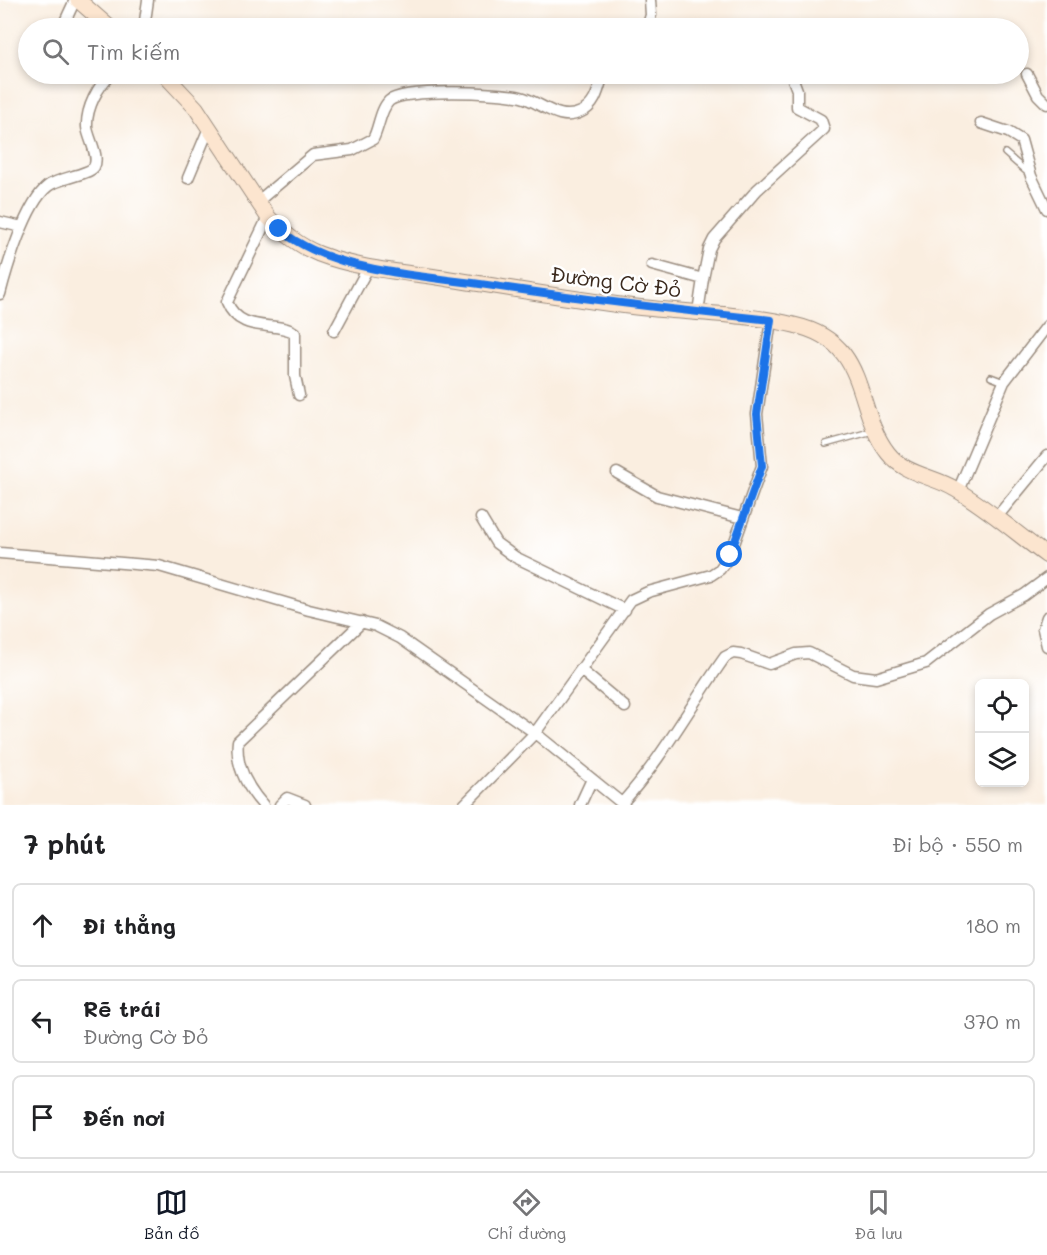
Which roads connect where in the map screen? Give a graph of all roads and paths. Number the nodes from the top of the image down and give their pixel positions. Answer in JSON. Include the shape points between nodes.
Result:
{"nodes":[{"id":1,"x":148,"y":0,"type":"edge"},
{"id":2,"x":650,"y":0,"type":"edge"},
{"id":3,"x":84,"y":3,"type":"edge"},
{"id":4,"x":71,"y":18,"type":"edge"},
{"id":5,"x":100,"y":18,"type":"edge"},
{"id":6,"x":145,"y":18,"type":"edge"},
{"id":7,"x":650,"y":18,"type":"edge"},
{"id":8,"x":1029,"y":78,"type":"edge"},
{"id":9,"x":104,"y":84,"type":"edge"},
{"id":10,"x":173,"y":84,"type":"edge"},
{"id":11,"x":599,"y":84,"type":"edge"},
{"id":12,"x":795,"y":84,"type":"edge"},
{"id":13,"x":1047,"y":104,"type":"edge"},
{"id":14,"x":981,"y":123,"type":"dead end"},
{"id":15,"x":209,"y":128,"type":"junction"},
{"id":16,"x":1005,"y":153,"type":"dead end"},
{"id":17,"x":1031,"y":176,"type":"junction"},
{"id":18,"x":188,"y":178,"type":"dead end"},
{"id":19,"x":257,"y":202,"type":"junction"},
{"id":20,"x":1047,"y":209,"type":"edge"},
{"id":21,"x":268,"y":217,"type":"junction"},
{"id":22,"x":0,"y":222,"type":"edge"},
{"id":23,"x":22,"y":227,"type":"junction"},
{"id":24,"x":652,"y":265,"type":"dead end"},
{"id":25,"x":369,"y":266,"type":"junction"},
{"id":26,"x":703,"y":279,"type":"junction"},
{"id":27,"x":0,"y":294,"type":"edge"},
{"id":28,"x":698,"y":312,"type":"junction"},
{"id":29,"x":771,"y":320,"type":"junction"},
{"id":30,"x":1047,"y":326,"type":"edge"},
{"id":31,"x":334,"y":331,"type":"dead end"},
{"id":32,"x":991,"y":377,"type":"dead end"},
{"id":33,"x":1004,"y":382,"type":"junction"},
{"id":34,"x":298,"y":395,"type":"dead end"},
{"id":35,"x":876,"y":430,"type":"junction"},
{"id":36,"x":826,"y":444,"type":"dead end"},
{"id":37,"x":1047,"y":456,"type":"edge"},
{"id":38,"x":617,"y":473,"type":"dead end"},
{"id":39,"x":958,"y":491,"type":"junction"},
{"id":40,"x":481,"y":518,"type":"dead end"},
{"id":41,"x":742,"y":518,"type":"junction"},
{"id":42,"x":996,"y":518,"type":"junction"},
{"id":43,"x":0,"y":553,"type":"edge"},
{"id":44,"x":1047,"y":556,"type":"edge"},
{"id":45,"x":1047,"y":578,"type":"edge"},
{"id":46,"x":625,"y":610,"type":"junction"},
{"id":47,"x":1047,"y":617,"type":"edge"},
{"id":48,"x":362,"y":622,"type":"junction"},
{"id":49,"x":1047,"y":646,"type":"edge"},
{"id":50,"x":582,"y":671,"type":"junction"},
{"id":51,"x":625,"y":707,"type":"dead end"},
{"id":52,"x":534,"y":733,"type":"junction"},
{"id":53,"x":592,"y":779,"type":"junction"},
{"id":54,"x":623,"y":804,"type":"edge"},
{"id":55,"x":263,"y":805,"type":"edge"},
{"id":56,"x":280,"y":805,"type":"edge"},
{"id":57,"x":305,"y":805,"type":"edge"},
{"id":58,"x":464,"y":805,"type":"edge"},
{"id":59,"x":580,"y":805,"type":"edge"}],
"edges":[{"from":1,"to":6,"type":"street"},
{"from":2,"to":7,"type":"street"},
{"from":3,"to":4,"type":"street"},
{"from":3,"to":5,"type":"main road"},
{"from":8,"to":13,"type":"street"},
{"from":9,"to":23,"type":"street","via":[[88,116],[94,166],[48,186],[37,197]]},
{"from":10,"to":15,"type":"main road","name":"Đường Cờ Đỏ"},
{"from":11,"to":19,"type":"street","via":[[587,109],[567,116],[502,94],[398,95],[385,106],[373,139],[352,150],[314,155]]},
{"from":12,"to":26,"type":"street","via":[[797,107],[821,120],[824,129],[758,190],[714,239]]},
{"from":14,"to":17,"type":"street","via":[[1021,140]]},
{"from":15,"to":18,"type":"street"},
{"from":15,"to":19,"type":"main road","name":"Đường Cờ Đỏ"},
{"from":16,"to":17,"type":"lane"},
{"from":17,"to":20,"type":"street"},
{"from":19,"to":21,"type":"main road","name":"Đường Cờ Đỏ"},
{"from":21,"to":25,"type":"main road","name":"Đường Cờ Đỏ","via":[[306,248]]},
{"from":21,"to":34,"type":"street","via":[[227,302],[234,313],[248,322],[295,333]]},
{"from":22,"to":23,"type":"street"},
{"from":23,"to":27,"type":"street"},
{"from":24,"to":26,"type":"street"},
{"from":25,"to":28,"type":"main road","name":"Đường Cờ Đỏ","via":[[636,307]]},
{"from":25,"to":31,"type":"street"},
{"from":26,"to":28,"type":"street"},
{"from":28,"to":29,"type":"main road","name":"Đường Cờ Đỏ"},
{"from":29,"to":35,"type":"main road","name":"Đường Cờ Đỏ","via":[[812,331],[834,345],[855,372]]},
{"from":29,"to":41,"type":"street","via":[[757,414],[762,466]]},
{"from":30,"to":33,"type":"street"},
{"from":32,"to":33,"type":"lane"},
{"from":33,"to":39,"type":"street"},
{"from":35,"to":36,"type":"lane"},
{"from":35,"to":39,"type":"main road","name":"Đường Cờ Đỏ","via":[[888,452],[902,466]]},
{"from":37,"to":42,"type":"street"},
{"from":38,"to":41,"type":"street","via":[[657,496]]},
{"from":39,"to":42,"type":"main road","name":"Đường Cờ Đỏ"},
{"from":40,"to":46,"type":"street","via":[[496,543],[515,557]]},
{"from":41,"to":46,"type":"street","via":[[730,555],[720,569],[697,581],[638,596]]},
{"from":42,"to":44,"type":"main road","name":"Đường Cờ Đỏ"},
{"from":43,"to":48,"type":"street","via":[[144,563]]},
{"from":45,"to":54,"type":"street","via":[[989,614],[926,663],[876,678],[853,675],[809,653],[769,664],[741,654],[725,657],[656,763]]},
{"from":46,"to":50,"type":"street"},
{"from":47,"to":49,"type":"street","via":[[1043,630]]},
{"from":48,"to":52,"type":"street","via":[[400,638]]},
{"from":48,"to":55,"type":"street","via":[[238,741],[245,781]]},
{"from":50,"to":51,"type":"street"},
{"from":50,"to":52,"type":"street"},
{"from":52,"to":53,"type":"street"},
{"from":52,"to":58,"type":"street"},
{"from":53,"to":54,"type":"street"},
{"from":53,"to":59,"type":"street"},
{"from":56,"to":57,"type":"street","via":[[291,798]]}]}
